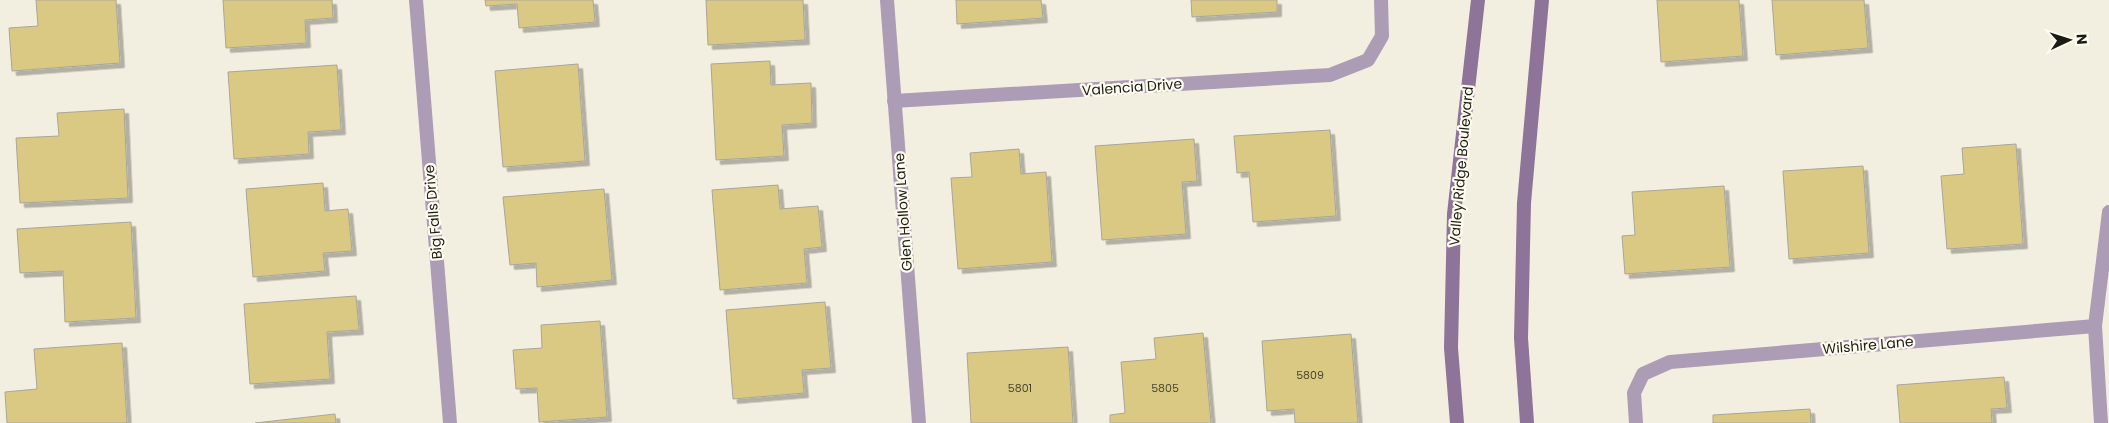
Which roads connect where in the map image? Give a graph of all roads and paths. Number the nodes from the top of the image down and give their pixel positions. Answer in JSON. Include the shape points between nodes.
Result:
{"nodes":[{"id":1,"x":416,"y":0,"type":"edge"},
{"id":2,"x":887,"y":0,"type":"edge"},
{"id":3,"x":1381,"y":0,"type":"edge"},
{"id":4,"x":1478,"y":0,"type":"edge"},
{"id":5,"x":1542,"y":0,"type":"edge"},
{"id":6,"x":894,"y":101,"type":"junction"},
{"id":7,"x":2109,"y":212,"type":"edge"},
{"id":8,"x":2095,"y":326,"type":"junction"},
{"id":9,"x":450,"y":423,"type":"edge"},
{"id":10,"x":919,"y":423,"type":"edge"},
{"id":11,"x":1457,"y":423,"type":"edge"},
{"id":12,"x":1528,"y":423,"type":"edge"},
{"id":13,"x":1636,"y":423,"type":"edge"},
{"id":14,"x":2101,"y":423,"type":"edge"}],
"edges":[{"from":1,"to":9,"type":"street","name":"Big Falls Drive"},
{"from":2,"to":6,"type":"street","name":"Glen Hollow Lane"},
{"from":3,"to":6,"type":"street","name":"Valencia Drive","via":[[1382,36],[1368,60],[1330,75]]},
{"from":4,"to":11,"type":"main road","name":"Valley Ridge Boulevard","via":[[1454,214],[1451,348]]},
{"from":5,"to":12,"type":"main road","via":[[1524,203],[1521,338]]},
{"from":6,"to":10,"type":"street","name":"Glen Hollow Lane"},
{"from":7,"to":8,"type":"street"},
{"from":8,"to":13,"type":"street","name":"Wilshire Lane","via":[[1670,362],[1643,374],[1634,393]]},
{"from":8,"to":14,"type":"street"}]}
